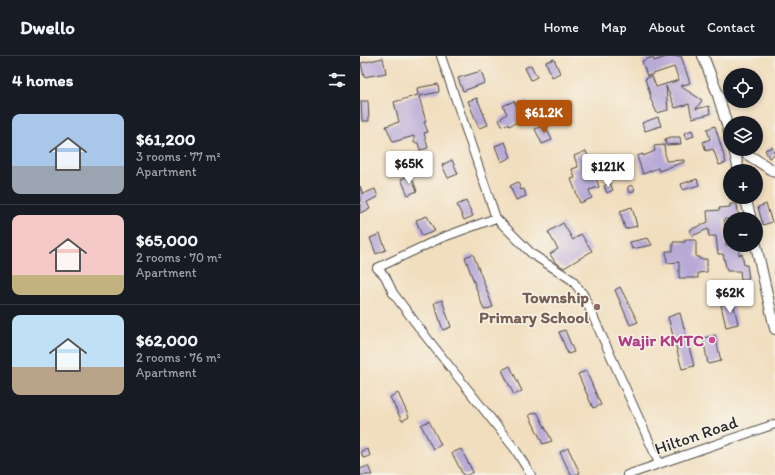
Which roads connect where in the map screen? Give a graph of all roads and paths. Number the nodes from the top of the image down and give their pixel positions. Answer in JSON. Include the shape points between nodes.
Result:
{"nodes":[{"id":1,"x":441,"y":56,"type":"edge"},
{"id":2,"x":703,"y":56,"type":"edge"},
{"id":3,"x":724,"y":116,"type":"edge"},
{"id":4,"x":750,"y":156,"type":"edge"},
{"id":5,"x":775,"y":172,"type":"edge"},
{"id":6,"x":496,"y":218,"type":"junction"},
{"id":7,"x":758,"y":252,"type":"edge"},
{"id":8,"x":775,"y":329,"type":"edge"},
{"id":9,"x":775,"y":424,"type":"edge"},
{"id":10,"x":659,"y":463,"type":"junction"},
{"id":11,"x":531,"y":475,"type":"edge"},
{"id":12,"x":627,"y":475,"type":"edge"}],
"edges":[{"from":1,"to":6,"type":"street"},
{"from":2,"to":3,"type":"street"},
{"from":4,"to":5,"type":"street"},
{"from":6,"to":10,"type":"street","via":[[532,254],[572,280],[582,294]]},
{"from":6,"to":11,"type":"street","via":[[440,238],[377,268],[515,450]]},
{"from":7,"to":8,"type":"street"},
{"from":9,"to":10,"type":"street","name":"Hilton Road"},
{"from":10,"to":12,"type":"street","name":"Hilton Road"}]}
